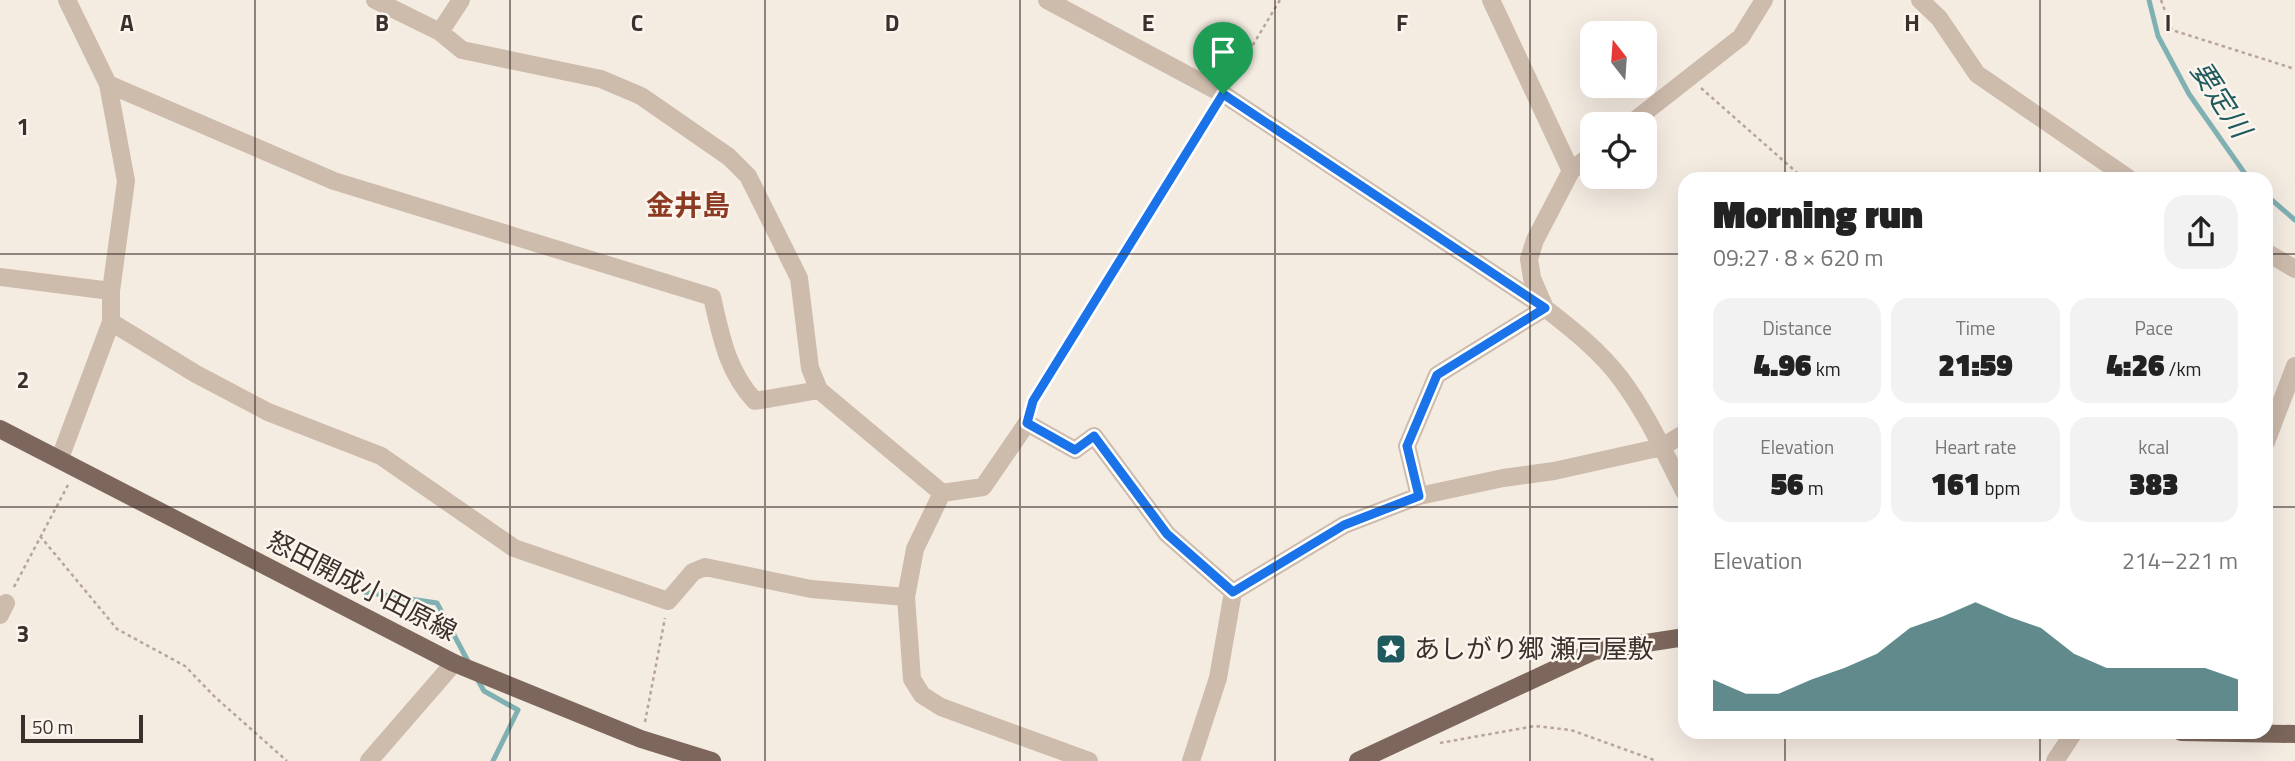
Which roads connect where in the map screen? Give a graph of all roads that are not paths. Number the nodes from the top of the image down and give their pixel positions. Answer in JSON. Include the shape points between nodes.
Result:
{"nodes":[{"id":1,"x":67,"y":0,"type":"edge"},
{"id":2,"x":375,"y":0,"type":"edge"},
{"id":3,"x":461,"y":0,"type":"edge"},
{"id":4,"x":1048,"y":0,"type":"edge"},
{"id":5,"x":1491,"y":0,"type":"edge"},
{"id":6,"x":1764,"y":0,"type":"edge"},
{"id":7,"x":1920,"y":0,"type":"edge"},
{"id":8,"x":440,"y":32,"type":"junction"},
{"id":9,"x":108,"y":85,"type":"junction"},
{"id":10,"x":1646,"y":112,"type":"edge"},
{"id":11,"x":1580,"y":164,"type":"edge"},
{"id":12,"x":1571,"y":171,"type":"junction"},
{"id":13,"x":2114,"y":172,"type":"edge"},
{"id":14,"x":2273,"y":256,"type":"edge"},
{"id":15,"x":2295,"y":269,"type":"edge"},
{"id":16,"x":0,"y":277,"type":"edge"},
{"id":17,"x":111,"y":290,"type":"junction"},
{"id":18,"x":1545,"y":308,"type":"junction"},
{"id":19,"x":111,"y":322,"type":"junction"},
{"id":20,"x":2295,"y":366,"type":"edge"},
{"id":21,"x":819,"y":390,"type":"junction"},
{"id":22,"x":2273,"y":424,"type":"edge"},
{"id":23,"x":0,"y":429,"type":"edge"},
{"id":24,"x":1678,"y":437,"type":"edge"},
{"id":25,"x":1662,"y":447,"type":"junction"},
{"id":26,"x":60,"y":458,"type":"junction"},
{"id":27,"x":1678,"y":479,"type":"edge"},
{"id":28,"x":942,"y":493,"type":"junction"},
{"id":29,"x":1419,"y":496,"type":"junction"},
{"id":30,"x":1233,"y":592,"type":"junction"},
{"id":31,"x":906,"y":597,"type":"junction"},
{"id":32,"x":1678,"y":638,"type":"edge"},
{"id":33,"x":457,"y":664,"type":"junction"},
{"id":34,"x":2273,"y":734,"type":"edge"},
{"id":35,"x":2295,"y":734,"type":"edge"},
{"id":36,"x":2070,"y":739,"type":"edge"},
{"id":37,"x":699,"y":759,"type":"edge"},
{"id":38,"x":369,"y":761,"type":"edge"},
{"id":39,"x":1088,"y":761,"type":"edge"},
{"id":40,"x":1191,"y":761,"type":"edge"},
{"id":41,"x":1358,"y":761,"type":"edge"},
{"id":42,"x":2056,"y":761,"type":"edge"}],
"edges":[{"from":1,"to":9,"type":"street"},
{"from":2,"to":8,"type":"street"},
{"from":3,"to":8,"type":"street"},
{"from":4,"to":18,"type":"street","via":[[1223,94]]},
{"from":5,"to":12,"type":"street"},
{"from":6,"to":10,"type":"street","via":[[1741,37]]},
{"from":7,"to":13,"type":"street","via":[[1939,18],[1977,74]]},
{"from":8,"to":21,"type":"street","via":[[462,50],[601,79],[641,96],[729,157],[748,176],[799,278],[810,368]]},
{"from":9,"to":17,"type":"street","via":[[126,181]]},
{"from":9,"to":21,"type":"street","via":[[334,181],[712,297],[726,355],[741,386],[755,401]]},
{"from":11,"to":12,"type":"street"},
{"from":12,"to":18,"type":"street","via":[[1529,259]]},
{"from":14,"to":15,"type":"street"},
{"from":16,"to":17,"type":"street"},
{"from":17,"to":19,"type":"street"},
{"from":18,"to":25,"type":"street","via":[[1619,376]]},
{"from":18,"to":29,"type":"street","via":[[1437,375],[1407,446]]},
{"from":19,"to":26,"type":"street"},
{"from":19,"to":31,"type":"street","via":[[268,412],[381,456],[514,548],[668,601],[692,572],[705,567],[811,589]]},
{"from":20,"to":22,"type":"street"},
{"from":21,"to":28,"type":"street"},
{"from":23,"to":26,"type":"main road","name":"怒田開成小田原線"},
{"from":24,"to":25,"type":"street"},
{"from":25,"to":27,"type":"street"},
{"from":25,"to":29,"type":"street"},
{"from":26,"to":33,"type":"main road","name":"怒田開成小田原線"},
{"from":28,"to":30,"type":"street","via":[[983,487],[1027,423],[1075,450],[1094,436],[1167,534]]},
{"from":28,"to":31,"type":"street","via":[[915,549]]},
{"from":29,"to":30,"type":"street","via":[[1344,525]]},
{"from":30,"to":40,"type":"street","via":[[1218,678]]},
{"from":31,"to":39,"type":"street","via":[[912,679],[922,695],[941,707]]},
{"from":32,"to":41,"type":"main road","via":[[1594,651]]},
{"from":33,"to":37,"type":"main road","name":"怒田開成小田原線"},
{"from":33,"to":38,"type":"street"},
{"from":34,"to":35,"type":"main road"},
{"from":36,"to":42,"type":"street"}]}
